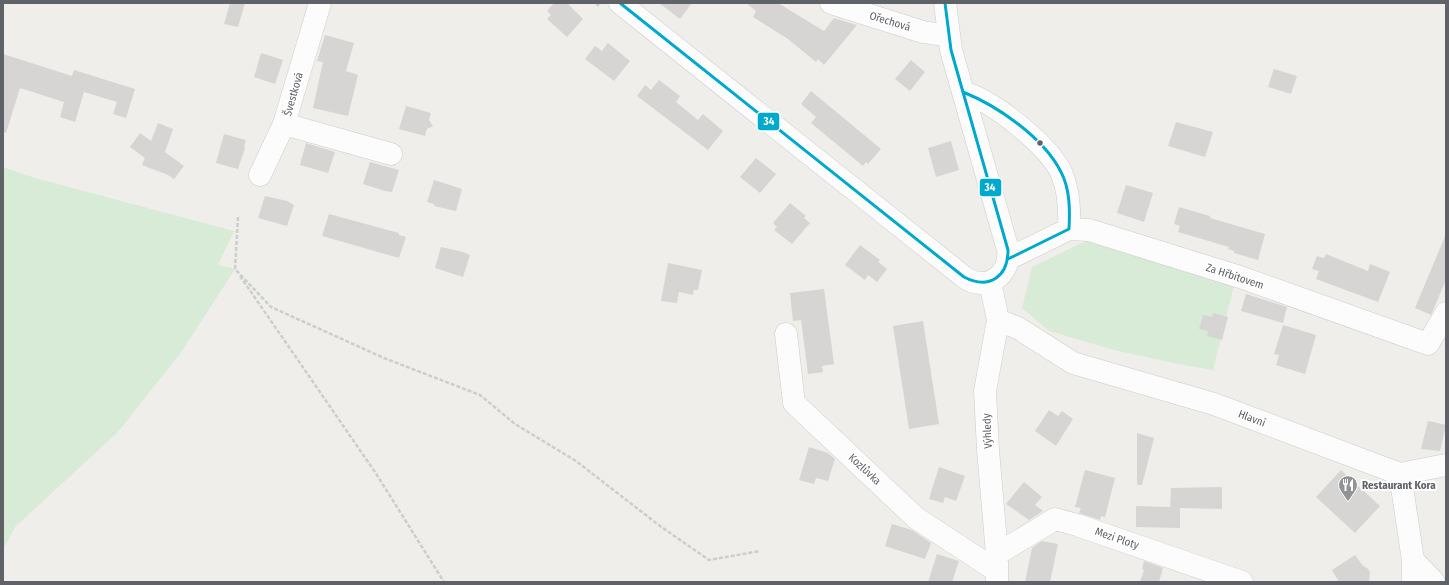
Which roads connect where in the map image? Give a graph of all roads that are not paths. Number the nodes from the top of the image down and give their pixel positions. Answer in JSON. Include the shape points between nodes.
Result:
{"nodes":[{"id":1,"x":320,"y":3,"type":"edge"},
{"id":2,"x":620,"y":3,"type":"edge"},
{"id":3,"x":831,"y":3,"type":"edge"},
{"id":4,"x":945,"y":3,"type":"edge"},
{"id":5,"x":949,"y":36,"type":"junction"},
{"id":6,"x":963,"y":92,"type":"junction"},
{"id":7,"x":284,"y":124,"type":"junction"},
{"id":8,"x":391,"y":154,"type":"dead end"},
{"id":9,"x":260,"y":175,"type":"dead end"},
{"id":10,"x":1069,"y":229,"type":"junction"},
{"id":11,"x":1008,"y":259,"type":"junction"},
{"id":12,"x":990,"y":282,"type":"junction"},
{"id":13,"x":1442,"y":319,"type":"edge"},
{"id":14,"x":998,"y":320,"type":"junction"},
{"id":15,"x":786,"y":334,"type":"dead end"},
{"id":16,"x":1446,"y":465,"type":"edge"},
{"id":17,"x":1400,"y":474,"type":"junction"},
{"id":18,"x":1413,"y":560,"type":"junction"},
{"id":19,"x":997,"y":569,"type":"edge"},
{"id":20,"x":1242,"y":582,"type":"edge"},
{"id":21,"x":1413,"y":582,"type":"edge"},
{"id":22,"x":1434,"y":582,"type":"edge"}],
"edges":[{"from":1,"to":7,"type":"street","name":"Švestková"},
{"from":2,"to":12,"type":"street","via":[[964,277],[976,282]]},
{"from":3,"to":5,"type":"street","name":"Ořechová","via":[[922,32]]},
{"from":4,"to":5,"type":"street"},
{"from":5,"to":6,"type":"street"},
{"from":6,"to":10,"type":"street","via":[[982,99],[1004,115],[1041,145],[1055,161],[1067,192]]},
{"from":6,"to":11,"type":"street","via":[[1004,232]]},
{"from":7,"to":8,"type":"street","name":"Švestková"},
{"from":7,"to":9,"type":"street"},
{"from":10,"to":11,"type":"street","name":"Za Hřbitovem"},
{"from":10,"to":13,"type":"street","name":"Za Hřbitovem","via":[[1089,230],[1240,277],[1428,344]]},
{"from":11,"to":12,"type":"street","via":[[1003,273]]},
{"from":12,"to":14,"type":"street","name":"Výhledy"},
{"from":14,"to":17,"type":"street","name":"Hlavní","via":[[1018,328],[1073,363],[1214,404]]},
{"from":14,"to":19,"type":"street","name":"Výhledy","via":[[985,391]]},
{"from":15,"to":19,"type":"street","name":"Kozlůvka","via":[[794,403],[916,518]]},
{"from":16,"to":17,"type":"street"},
{"from":17,"to":18,"type":"street"},
{"from":18,"to":21,"type":"street"},
{"from":18,"to":22,"type":"street"},
{"from":19,"to":20,"type":"street","name":"Mezi Ploty","via":[[1055,519]]}]}
